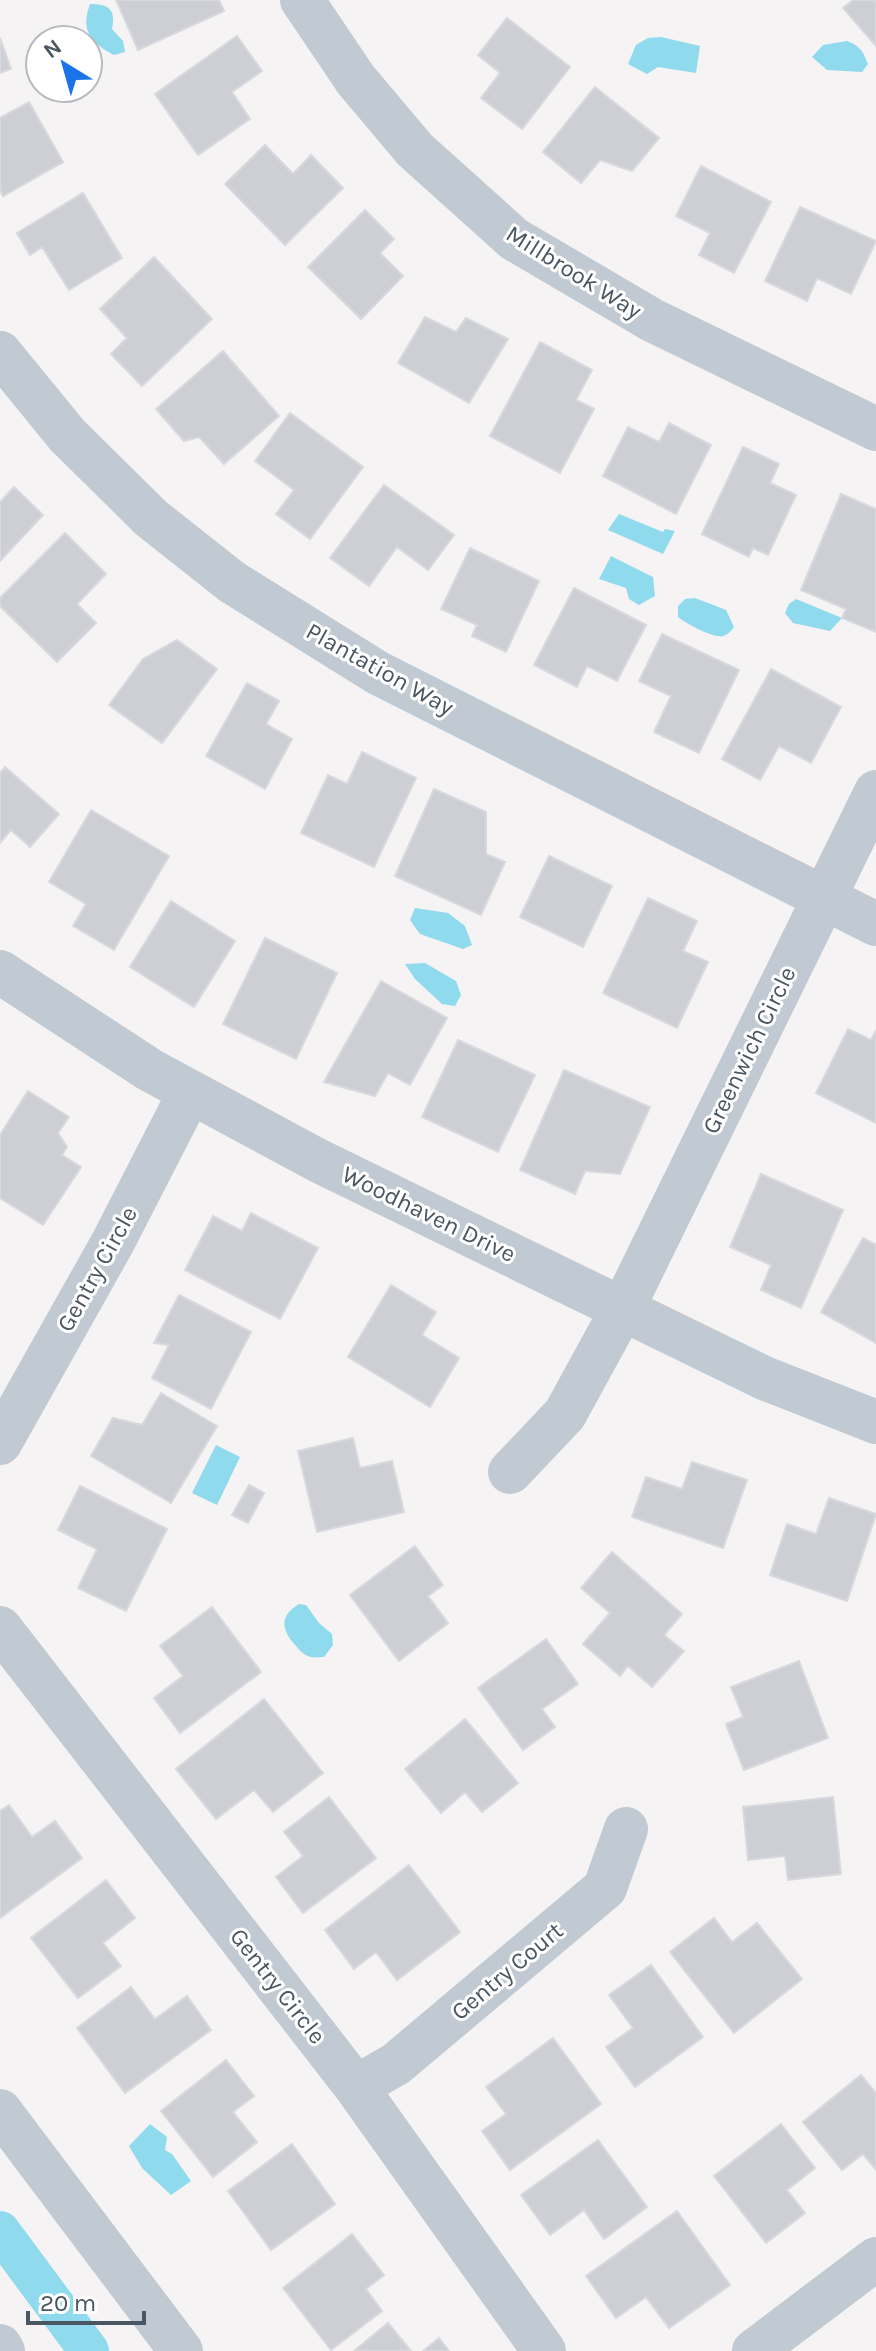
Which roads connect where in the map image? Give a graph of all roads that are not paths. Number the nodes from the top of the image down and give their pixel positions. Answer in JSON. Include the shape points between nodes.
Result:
{"nodes":[{"id":1,"x":302,"y":0,"type":"edge"},
{"id":2,"x":0,"y":353,"type":"edge"},
{"id":3,"x":876,"y":429,"type":"edge"},
{"id":4,"x":876,"y":792,"type":"edge"},
{"id":5,"x":824,"y":897,"type":"junction"},
{"id":6,"x":876,"y":924,"type":"edge"},
{"id":7,"x":0,"y":972,"type":"edge"},
{"id":8,"x":190,"y":1092,"type":"junction"},
{"id":9,"x":623,"y":1308,"type":"junction"},
{"id":10,"x":876,"y":1422,"type":"edge"},
{"id":11,"x":0,"y":1443,"type":"edge"},
{"id":12,"x":510,"y":1472,"type":"dead end"},
{"id":13,"x":0,"y":1628,"type":"edge"},
{"id":14,"x":626,"y":1829,"type":"dead end"},
{"id":15,"x":356,"y":2087,"type":"junction"},
{"id":16,"x":0,"y":2111,"type":"edge"},
{"id":17,"x":876,"y":2259,"type":"edge"},
{"id":18,"x":181,"y":2351,"type":"edge"},
{"id":19,"x":544,"y":2351,"type":"edge"},
{"id":20,"x":754,"y":2351,"type":"edge"}],
"edges":[{"from":1,"to":3,"type":"street","name":"Millbrook Way","via":[[356,80],[415,150],[514,239],[652,320]]},
{"from":2,"to":5,"type":"street","name":"Plantation Way","via":[[67,435],[151,518],[232,582],[378,673]]},
{"from":4,"to":5,"type":"street","name":"Greenwich Circle"},
{"from":5,"to":6,"type":"street","name":"Plantation Way"},
{"from":5,"to":9,"type":"street","name":"Greenwich Circle"},
{"from":7,"to":8,"type":"street","name":"Woodhaven Drive"},
{"from":8,"to":9,"type":"street","name":"Woodhaven Drive","via":[[317,1160]]},
{"from":8,"to":11,"type":"street","name":"Gentry Circle"},
{"from":9,"to":10,"type":"street","name":"Woodhaven Drive","via":[[764,1378]]},
{"from":9,"to":12,"type":"street","name":"Greenwich Circle","via":[[565,1414]]},
{"from":13,"to":15,"type":"street","name":"Gentry Circle"},
{"from":14,"to":15,"type":"street","name":"Gentry Court","via":[[605,1888],[396,2064]]},
{"from":15,"to":19,"type":"street","name":"Gentry Circle"},
{"from":16,"to":18,"type":"street"},
{"from":17,"to":20,"type":"street"}]}
